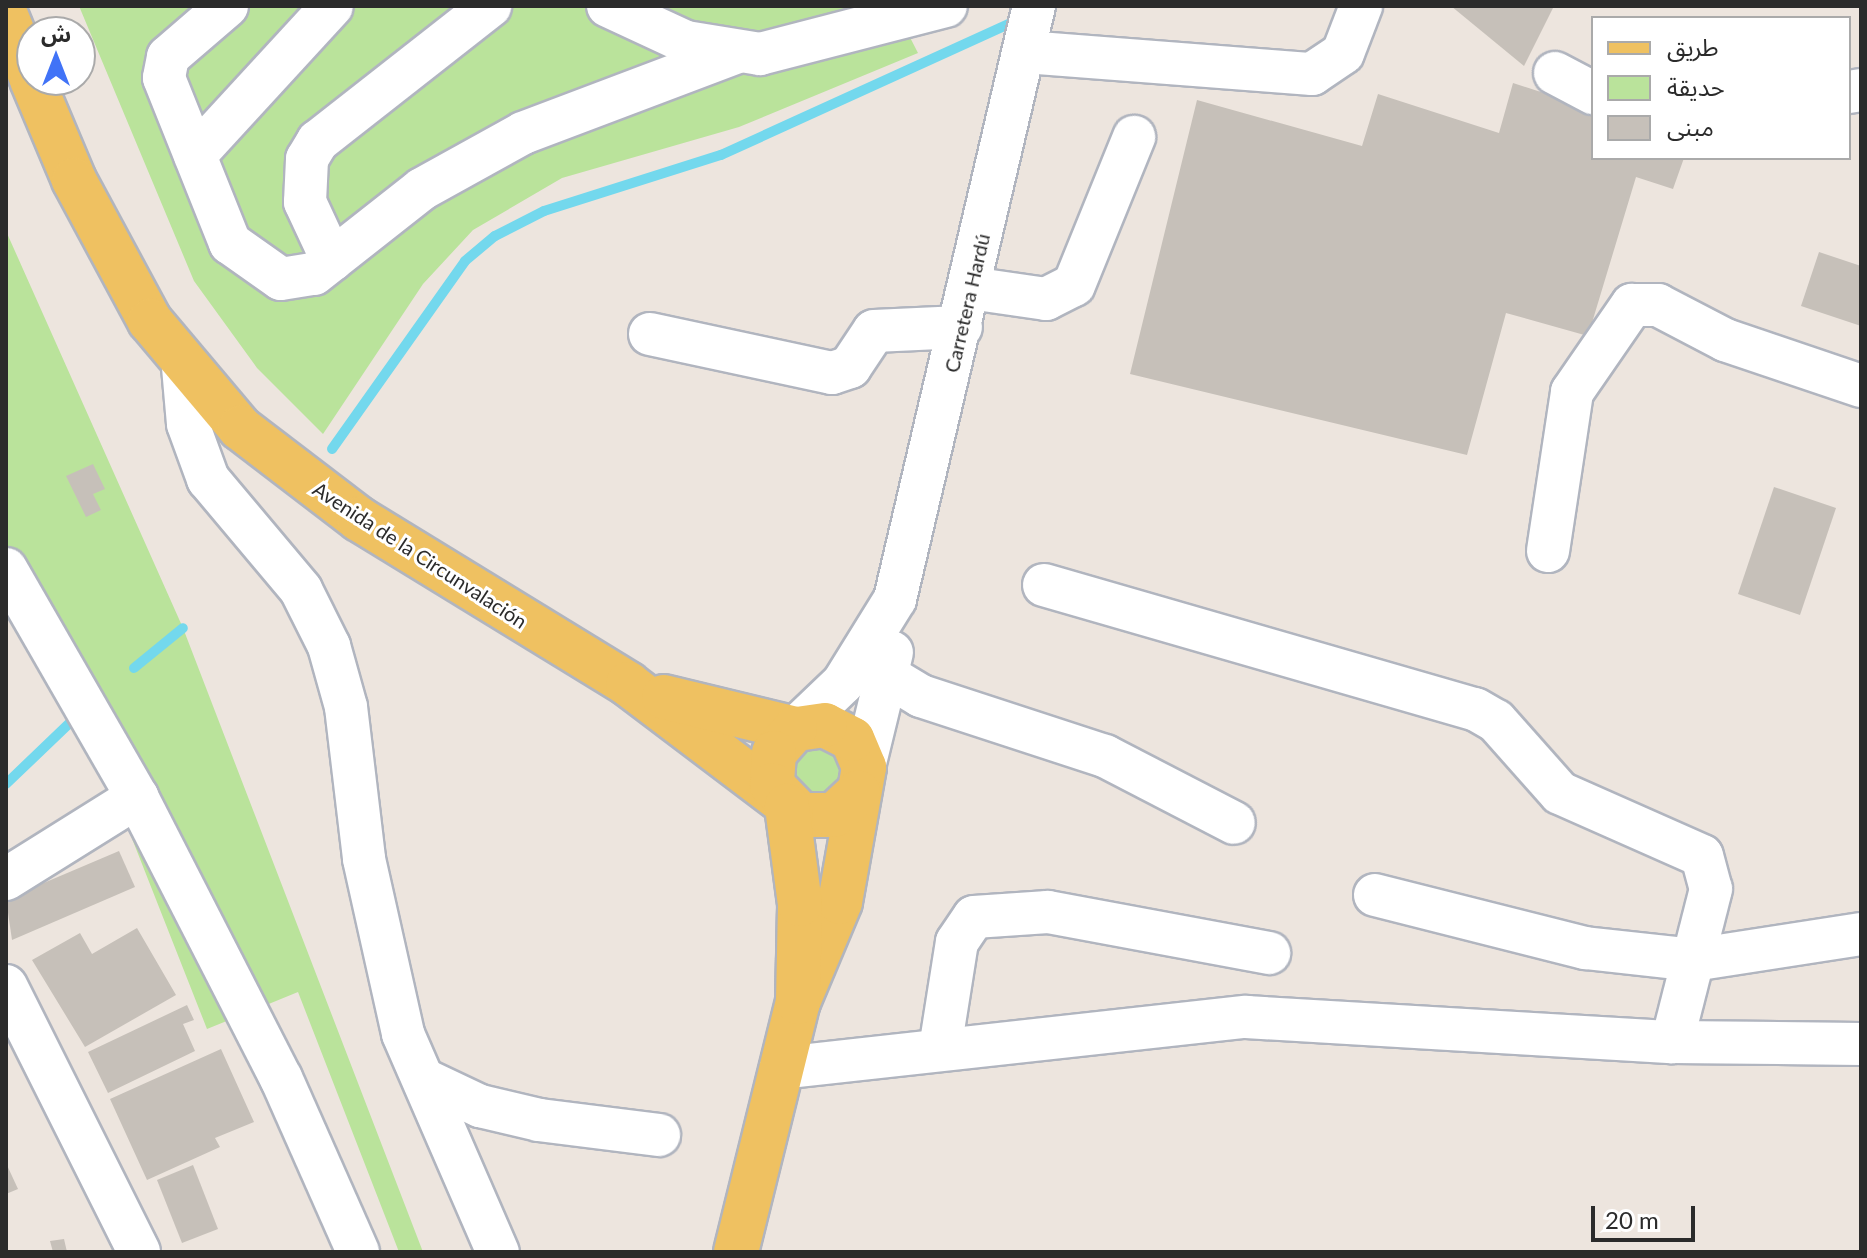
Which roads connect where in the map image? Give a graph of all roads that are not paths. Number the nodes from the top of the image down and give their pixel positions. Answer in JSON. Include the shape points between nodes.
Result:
{"nodes":[{"id":1,"x":227,"y":6,"type":"edge"},
{"id":2,"x":332,"y":6,"type":"edge"},
{"id":3,"x":490,"y":6,"type":"edge"},
{"id":4,"x":608,"y":6,"type":"edge"},
{"id":5,"x":946,"y":6,"type":"edge"},
{"id":6,"x":1361,"y":6,"type":"edge"},
{"id":7,"x":6,"y":16,"type":"edge"},
{"id":8,"x":1029,"y":31,"type":"edge"},
{"id":9,"x":16,"y":41,"type":"edge"},
{"id":10,"x":735,"y":53,"type":"junction"},
{"id":11,"x":1555,"y":73,"type":"dead end"},
{"id":12,"x":1591,"y":92,"type":"edge"},
{"id":13,"x":39,"y":96,"type":"edge"},
{"id":14,"x":1134,"y":137,"type":"dead end"},
{"id":15,"x":195,"y":155,"type":"junction"},
{"id":16,"x":332,"y":260,"type":"junction"},
{"id":17,"x":966,"y":308,"type":"junction"},
{"id":18,"x":650,"y":334,"type":"dead end"},
{"id":19,"x":183,"y":367,"type":"junction"},
{"id":20,"x":1861,"y":386,"type":"edge"},
{"id":21,"x":1548,"y":551,"type":"dead end"},
{"id":22,"x":6,"y":569,"type":"edge"},
{"id":23,"x":1044,"y":585,"type":"dead end"},
{"id":24,"x":895,"y":599,"type":"junction"},
{"id":25,"x":891,"y":678,"type":"junction"},
{"id":26,"x":628,"y":684,"type":"junction"},
{"id":27,"x":795,"y":729,"type":"junction"},
{"id":28,"x":861,"y":780,"type":"junction"},
{"id":29,"x":137,"y":797,"type":"junction"},
{"id":30,"x":783,"y":803,"type":"junction"},
{"id":31,"x":1234,"y":823,"type":"dead end"},
{"id":32,"x":6,"y":879,"type":"edge"},
{"id":33,"x":1375,"y":895,"type":"dead end"},
{"id":34,"x":1861,"y":934,"type":"edge"},
{"id":35,"x":1269,"y":953,"type":"dead end"},
{"id":36,"x":1693,"y":960,"type":"junction"},
{"id":37,"x":6,"y":986,"type":"edge"},
{"id":38,"x":798,"y":1002,"type":"junction"},
{"id":39,"x":1672,"y":1042,"type":"junction"},
{"id":40,"x":1861,"y":1044,"type":"edge"},
{"id":41,"x":940,"y":1049,"type":"junction"},
{"id":42,"x":781,"y":1068,"type":"junction"},
{"id":43,"x":427,"y":1081,"type":"junction"},
{"id":44,"x":659,"y":1135,"type":"dead end"},
{"id":45,"x":139,"y":1252,"type":"edge"},
{"id":46,"x":358,"y":1252,"type":"edge"},
{"id":47,"x":498,"y":1252,"type":"edge"},
{"id":48,"x":736,"y":1252,"type":"edge"}],
"edges":[{"from":1,"to":15,"type":"street","via":[[165,64]]},
{"from":2,"to":15,"type":"street"},
{"from":3,"to":16,"type":"street","via":[[313,150],[302,181],[305,202]]},
{"from":4,"to":10,"type":"street","via":[[686,42]]},
{"from":5,"to":10,"type":"street","via":[[785,52]]},
{"from":6,"to":8,"type":"street","via":[[1343,53],[1312,74]]},
{"from":7,"to":9,"type":"main road","name":"Avenida de la Circunvalación"},
{"from":8,"to":17,"type":"street","name":"Carretera Hardú"},
{"from":10,"to":16,"type":"street","via":[[471,159]]},
{"from":11,"to":12,"type":"street"},
{"from":13,"to":19,"type":"main road","name":"Avenida de la Circunvalación","via":[[113,258]]},
{"from":14,"to":17,"type":"street","via":[[1074,285],[1046,299]]},
{"from":15,"to":16,"type":"street","via":[[230,243],[247,260],[281,279],[314,274]]},
{"from":17,"to":18,"type":"street","via":[[874,331],[850,367],[832,373]]},
{"from":17,"to":24,"type":"street","name":"Carretera Hardú"},
{"from":19,"to":26,"type":"main road","name":"Avenida de la Circunvalación","via":[[240,428],[348,511]]},
{"from":19,"to":43,"type":"street","via":[[188,424],[208,479],[301,590],[329,646],[346,707],[364,859],[403,1034]]},
{"from":20,"to":21,"type":"street","via":[[1725,340],[1658,305],[1632,305],[1572,392]]},
{"from":22,"to":29,"type":"street"},
{"from":23,"to":36,"type":"street","via":[[1487,715],[1560,793],[1702,856],[1711,889]]},
{"from":24,"to":25,"type":"street","name":"Carretera Hardú"},
{"from":24,"to":27,"type":"street","name":"Carretera Hardú","via":[[850,674]]},
{"from":25,"to":28,"type":"street","name":"Carretera Hardú"},
{"from":25,"to":31,"type":"street","via":[[921,696],[1117,762]]},
{"from":26,"to":27,"type":"main road"},
{"from":26,"to":30,"type":"main road"},
{"from":27,"to":28,"type":"main road","via":[[839,730]]},
{"from":27,"to":30,"type":"main road","via":[[771,769]]},
{"from":28,"to":30,"type":"main road","via":[[834,815]]},
{"from":28,"to":38,"type":"main road","via":[[840,902]]},
{"from":29,"to":32,"type":"street"},
{"from":29,"to":46,"type":"street","via":[[281,1078]]},
{"from":30,"to":38,"type":"main road","via":[[800,904]]},
{"from":33,"to":36,"type":"street","via":[[1585,948]]},
{"from":34,"to":36,"type":"street"},
{"from":35,"to":41,"type":"street","via":[[1048,912],[974,917],[957,942]]},
{"from":36,"to":39,"type":"street"},
{"from":37,"to":45,"type":"street"},
{"from":38,"to":42,"type":"main road"},
{"from":39,"to":40,"type":"street"},
{"from":39,"to":41,"type":"street","via":[[1246,1017]]},
{"from":41,"to":42,"type":"street"},
{"from":42,"to":48,"type":"main road"},
{"from":43,"to":44,"type":"street","via":[[509,1113]]},
{"from":43,"to":47,"type":"street"}]}
